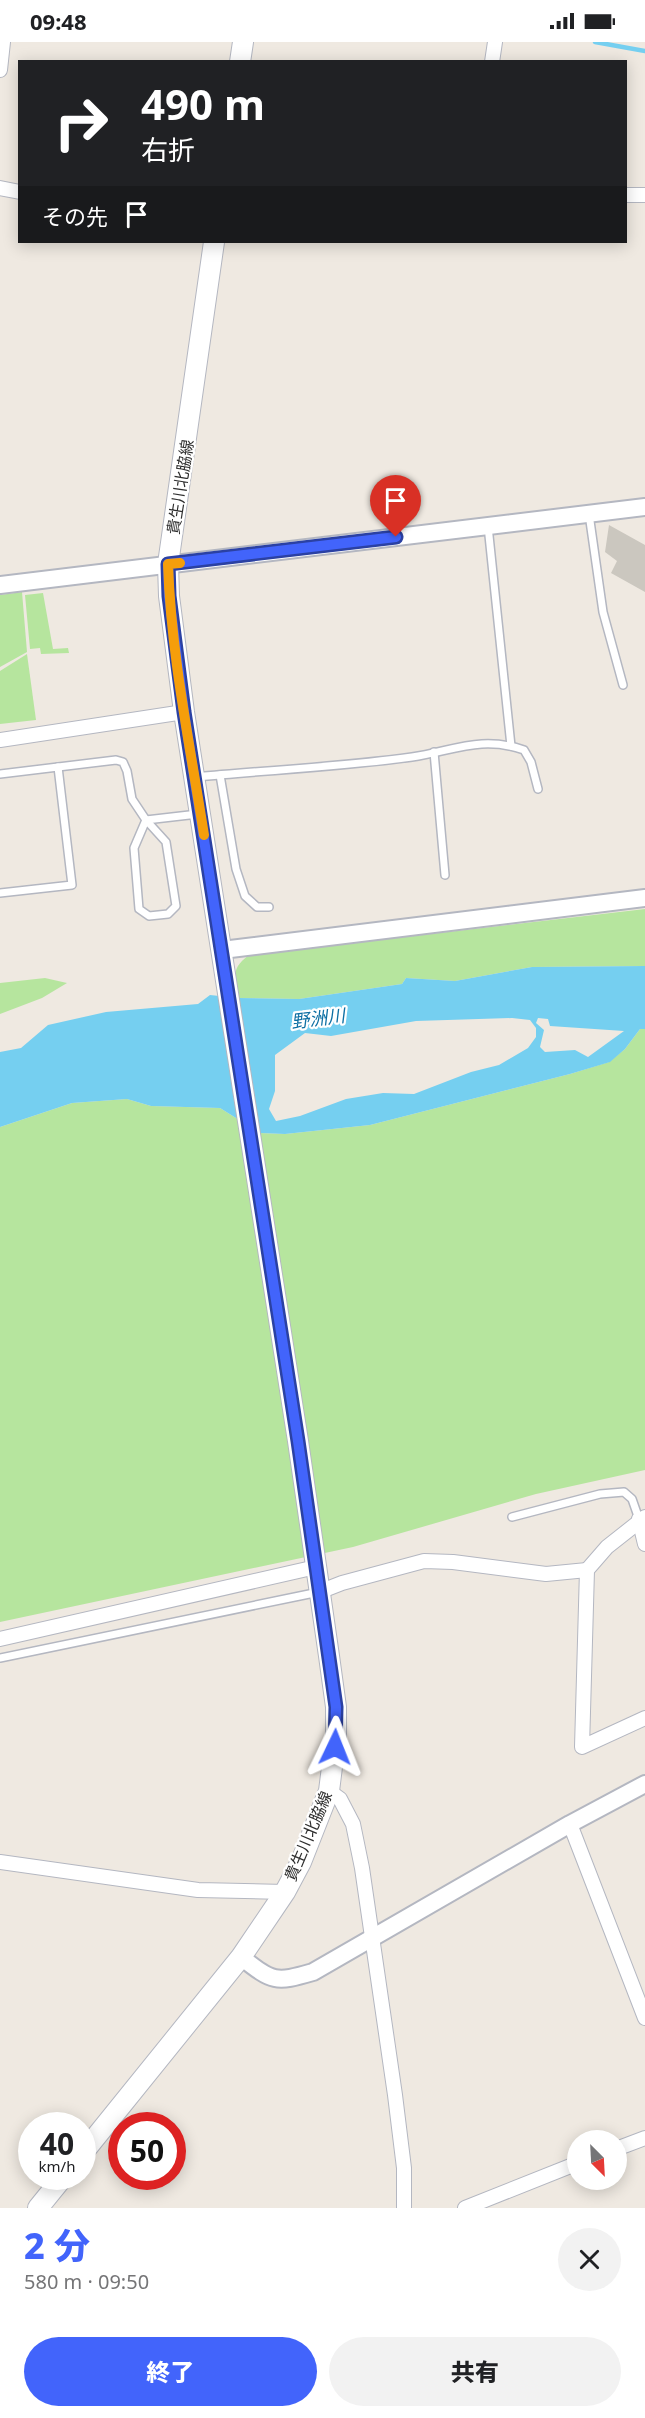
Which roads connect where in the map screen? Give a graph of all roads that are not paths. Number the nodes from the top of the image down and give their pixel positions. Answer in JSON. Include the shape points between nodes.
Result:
{"nodes":[{"id":1,"x":3,"y":42,"type":"edge"},
{"id":2,"x":243,"y":42,"type":"edge"},
{"id":3,"x":495,"y":42,"type":"edge"},
{"id":4,"x":240,"y":60,"type":"edge"},
{"id":5,"x":492,"y":60,"type":"edge"},
{"id":6,"x":0,"y":70,"type":"edge"},
{"id":7,"x":0,"y":188,"type":"edge"},
{"id":8,"x":18,"y":192,"type":"edge"},
{"id":9,"x":627,"y":195,"type":"edge"},
{"id":10,"x":645,"y":195,"type":"edge"},
{"id":11,"x":214,"y":243,"type":"edge"},
{"id":12,"x":645,"y":507,"type":"edge"},
{"id":13,"x":589,"y":513,"type":"junction"},
{"id":14,"x":488,"y":526,"type":"junction"},
{"id":15,"x":168,"y":564,"type":"junction"},
{"id":16,"x":0,"y":585,"type":"edge"},
{"id":17,"x":623,"y":685,"type":"dead end"},
{"id":18,"x":184,"y":712,"type":"junction"},
{"id":19,"x":0,"y":740,"type":"edge"},
{"id":20,"x":511,"y":746,"type":"junction"},
{"id":21,"x":434,"y":752,"type":"junction"},
{"id":22,"x":58,"y":767,"type":"junction"},
{"id":23,"x":0,"y":774,"type":"edge"},
{"id":24,"x":220,"y":775,"type":"junction"},
{"id":25,"x":195,"y":777,"type":"junction"},
{"id":26,"x":538,"y":789,"type":"dead end"},
{"id":27,"x":200,"y":813,"type":"junction"},
{"id":28,"x":146,"y":820,"type":"junction"},
{"id":29,"x":446,"y":875,"type":"dead end"},
{"id":30,"x":0,"y":893,"type":"edge"},
{"id":31,"x":645,"y":898,"type":"edge"},
{"id":32,"x":269,"y":907,"type":"dead end"},
{"id":33,"x":222,"y":950,"type":"junction"},
{"id":34,"x":512,"y":1517,"type":"dead end"},
{"id":35,"x":642,"y":1518,"type":"edge"},
{"id":36,"x":645,"y":1544,"type":"edge"},
{"id":37,"x":316,"y":1567,"type":"junction"},
{"id":38,"x":587,"y":1570,"type":"junction"},
{"id":39,"x":319,"y":1592,"type":"junction"},
{"id":40,"x":0,"y":1639,"type":"edge"},
{"id":41,"x":0,"y":1658,"type":"edge"},
{"id":42,"x":645,"y":1718,"type":"edge"},
{"id":43,"x":645,"y":1784,"type":"edge"},
{"id":44,"x":328,"y":1791,"type":"junction"},
{"id":45,"x":570,"y":1824,"type":"junction"},
{"id":46,"x":0,"y":1862,"type":"edge"},
{"id":47,"x":285,"y":1892,"type":"junction"},
{"id":48,"x":373,"y":1938,"type":"junction"},
{"id":49,"x":242,"y":1957,"type":"junction"},
{"id":50,"x":645,"y":2018,"type":"edge"},
{"id":51,"x":96,"y":2137,"type":"edge"},
{"id":52,"x":645,"y":2138,"type":"edge"},
{"id":53,"x":627,"y":2145,"type":"edge"},
{"id":54,"x":567,"y":2167,"type":"edge"},
{"id":55,"x":53,"y":2190,"type":"edge"},
{"id":56,"x":38,"y":2208,"type":"edge"},
{"id":57,"x":404,"y":2208,"type":"edge"},
{"id":58,"x":465,"y":2208,"type":"edge"}],
"edges":[{"from":1,"to":6,"type":"street"},
{"from":2,"to":4,"type":"main road"},
{"from":3,"to":5,"type":"street"},
{"from":7,"to":8,"type":"street"},
{"from":9,"to":10,"type":"street"},
{"from":11,"to":15,"type":"main road","name":"貴生川北脇線"},
{"from":12,"to":13,"type":"street"},
{"from":13,"to":14,"type":"street"},
{"from":13,"to":17,"type":"lane","via":[[603,612]]},
{"from":14,"to":15,"type":"street"},
{"from":14,"to":20,"type":"lane"},
{"from":15,"to":16,"type":"street"},
{"from":15,"to":18,"type":"main road","name":"貴生川北脇線"},
{"from":18,"to":19,"type":"street"},
{"from":18,"to":25,"type":"main road","name":"貴生川北脇線"},
{"from":20,"to":21,"type":"lane","via":[[494,743]]},
{"from":20,"to":26,"type":"lane","via":[[524,750]]},
{"from":21,"to":24,"type":"lane"},
{"from":21,"to":29,"type":"lane"},
{"from":22,"to":23,"type":"lane"},
{"from":22,"to":28,"type":"lane","via":[[116,759],[123,762],[132,798]]},
{"from":22,"to":30,"type":"lane","via":[[72,885]]},
{"from":24,"to":25,"type":"lane"},
{"from":24,"to":32,"type":"lane","via":[[236,869],[245,896],[257,907]]},
{"from":25,"to":27,"type":"main road","name":"貴生川北脇線"},
{"from":27,"to":28,"type":"lane"},
{"from":27,"to":33,"type":"main road","name":"貴生川北脇線"},
{"from":28,"to":28,"type":"lane","via":[[134,848],[139,909],[149,916],[168,914],[176,906],[166,842]]},
{"from":31,"to":33,"type":"street"},
{"from":33,"to":37,"type":"main road","name":"貴生川北脇線"},
{"from":34,"to":35,"type":"lane","via":[[600,1494],[624,1492],[632,1498]]},
{"from":35,"to":36,"type":"street"},
{"from":35,"to":38,"type":"street","via":[[607,1546]]},
{"from":37,"to":39,"type":"main road","name":"貴生川北脇線"},
{"from":37,"to":40,"type":"street"},
{"from":38,"to":39,"type":"street","via":[[546,1574],[424,1561]]},
{"from":38,"to":42,"type":"street","via":[[582,1747]]},
{"from":39,"to":41,"type":"lane"},
{"from":39,"to":44,"type":"main road","name":"貴生川北脇線","via":[[336,1707]]},
{"from":43,"to":45,"type":"street"},
{"from":44,"to":47,"type":"main road","name":"貴生川北脇線"},
{"from":44,"to":48,"type":"street","via":[[340,1798],[353,1824]]},
{"from":45,"to":48,"type":"street"},
{"from":45,"to":50,"type":"street"},
{"from":46,"to":47,"type":"street","via":[[198,1890]]},
{"from":47,"to":49,"type":"main road","name":"貴生川北脇線"},
{"from":48,"to":49,"type":"street","via":[[313,1972],[283,1981],[262,1974]]},
{"from":48,"to":57,"type":"street","via":[[404,2168]]},
{"from":49,"to":51,"type":"main road","name":"貴生川北脇線"},
{"from":52,"to":53,"type":"street"},
{"from":54,"to":58,"type":"street"},
{"from":55,"to":56,"type":"main road"}]}
